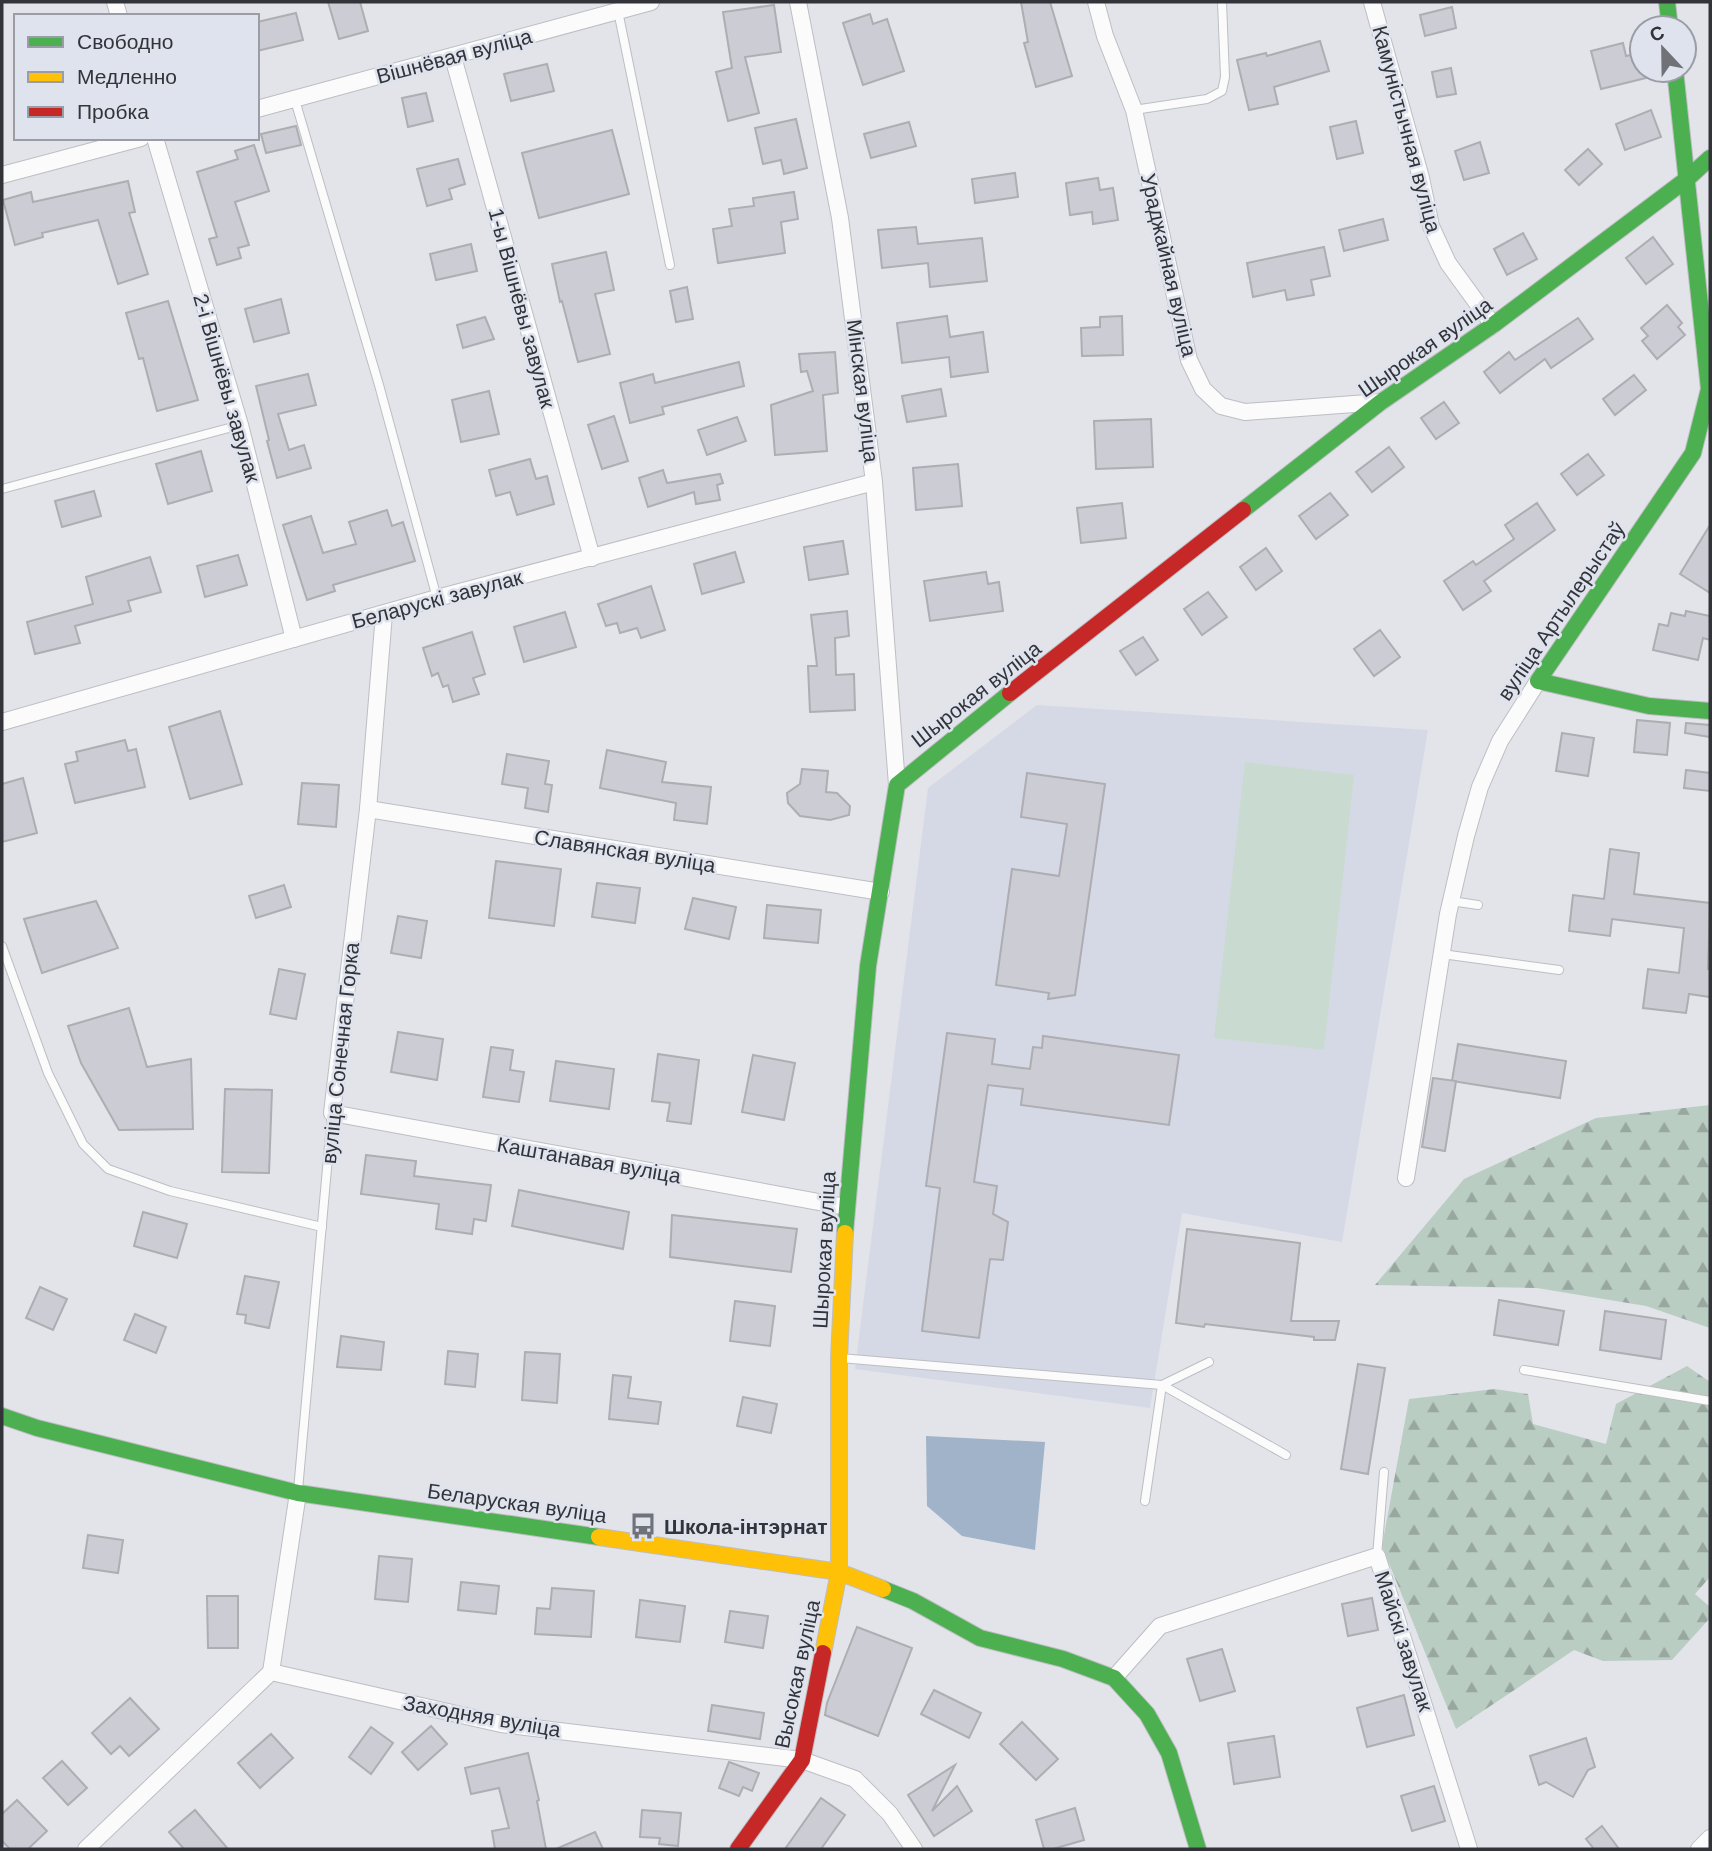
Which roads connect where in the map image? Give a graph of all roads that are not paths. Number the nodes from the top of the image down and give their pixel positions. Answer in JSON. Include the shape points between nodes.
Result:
{"nodes":[{"id":1,"x":651,"y":2,"type":"edge"},
{"id":2,"x":798,"y":2,"type":"edge"},
{"id":3,"x":1096,"y":2,"type":"edge"},
{"id":4,"x":1222,"y":2,"type":"edge"},
{"id":5,"x":1372,"y":2,"type":"edge"},
{"id":6,"x":618,"y":11,"type":"junction"},
{"id":7,"x":453,"y":57,"type":"junction"},
{"id":8,"x":1677,"y":84,"type":"edge"},
{"id":9,"x":295,"y":100,"type":"junction"},
{"id":10,"x":259,"y":109,"type":"edge"},
{"id":11,"x":1134,"y":110,"type":"junction"},
{"id":12,"x":134,"y":140,"type":"edge"},
{"id":13,"x":156,"y":140,"type":"edge"},
{"id":14,"x":1710,"y":158,"type":"edge"},
{"id":15,"x":2,"y":176,"type":"edge"},
{"id":16,"x":1688,"y":178,"type":"junction"},
{"id":17,"x":670,"y":265,"type":"dead end"},
{"id":18,"x":1493,"y":325,"type":"junction"},
{"id":19,"x":1381,"y":402,"type":"junction"},
{"id":20,"x":240,"y":425,"type":"junction"},
{"id":21,"x":874,"y":482,"type":"junction"},
{"id":22,"x":2,"y":489,"type":"edge"},
{"id":23,"x":592,"y":558,"type":"junction"},
{"id":24,"x":438,"y":598,"type":"junction"},
{"id":25,"x":384,"y":614,"type":"junction"},
{"id":26,"x":294,"y":639,"type":"junction"},
{"id":27,"x":1538,"y":681,"type":"junction"},
{"id":28,"x":1710,"y":711,"type":"edge"},
{"id":29,"x":2,"y":722,"type":"edge"},
{"id":30,"x":897,"y":785,"type":"junction"},
{"id":31,"x":369,"y":810,"type":"junction"},
{"id":32,"x":881,"y":892,"type":"junction"},
{"id":33,"x":1451,"y":901,"type":"junction"},
{"id":34,"x":1478,"y":905,"type":"dead end"},
{"id":35,"x":2,"y":946,"type":"edge"},
{"id":36,"x":1442,"y":954,"type":"junction"},
{"id":37,"x":1559,"y":970,"type":"dead end"},
{"id":38,"x":332,"y":1113,"type":"junction"},
{"id":39,"x":1406,"y":1178,"type":"dead end"},
{"id":40,"x":846,"y":1207,"type":"junction"},
{"id":41,"x":322,"y":1227,"type":"junction"},
{"id":42,"x":839,"y":1358,"type":"junction"},
{"id":43,"x":1209,"y":1362,"type":"dead end"},
{"id":44,"x":1524,"y":1370,"type":"dead end"},
{"id":45,"x":1162,"y":1385,"type":"junction"},
{"id":46,"x":1710,"y":1401,"type":"edge"},
{"id":47,"x":2,"y":1416,"type":"edge"},
{"id":48,"x":1286,"y":1455,"type":"dead end"},
{"id":49,"x":1384,"y":1472,"type":"dead end"},
{"id":50,"x":298,"y":1493,"type":"junction"},
{"id":51,"x":1145,"y":1501,"type":"dead end"},
{"id":52,"x":1377,"y":1556,"type":"junction"},
{"id":53,"x":839,"y":1572,"type":"junction"},
{"id":54,"x":271,"y":1672,"type":"junction"},
{"id":55,"x":1114,"y":1678,"type":"junction"},
{"id":56,"x":802,"y":1760,"type":"junction"},
{"id":57,"x":1710,"y":1838,"type":"edge"},
{"id":58,"x":86,"y":1849,"type":"edge"},
{"id":59,"x":738,"y":1849,"type":"edge"},
{"id":60,"x":914,"y":1849,"type":"edge"},
{"id":61,"x":1198,"y":1849,"type":"edge"},
{"id":62,"x":1469,"y":1849,"type":"edge"},
{"id":63,"x":1699,"y":1849,"type":"edge"}],
"edges":[{"from":1,"to":6,"type":"street","name":"Вішнёвая вуліца"},
{"from":2,"to":21,"type":"street","name":"Мінская вуліца","via":[[840,218]]},
{"from":3,"to":11,"type":"street","name":"Ураджайная вуліца"},
{"from":4,"to":11,"type":"lane","via":[[1222,91],[1207,99]]},
{"from":5,"to":18,"type":"street","name":"Камуністычная вуліца","via":[[1422,178],[1431,226],[1448,263]]},
{"from":6,"to":7,"type":"street","name":"Вішнёвая вуліца"},
{"from":6,"to":17,"type":"lane"},
{"from":7,"to":9,"type":"street","name":"Вішнёвая вуліца"},
{"from":7,"to":23,"type":"street","name":"1-ы Вішнёвы завулак"},
{"from":8,"to":16,"type":"street","name":"вуліца Артылерыстаў"},
{"from":9,"to":10,"type":"street","name":"Вішнёвая вуліца"},
{"from":9,"to":24,"type":"lane"},
{"from":11,"to":19,"type":"street","name":"Ураджайная вуліца","via":[[1189,360],[1203,389],[1221,406],[1245,412]]},
{"from":12,"to":15,"type":"street"},
{"from":13,"to":20,"type":"street","name":"2-і Вішнёвы завулак"},
{"from":14,"to":16,"type":"street","name":"Шырокая вуліца"},
{"from":16,"to":18,"type":"street","name":"Шырокая вуліца"},
{"from":16,"to":27,"type":"street","name":"вуліца Артылерыстаў","via":[[1709,389],[1693,453]]},
{"from":18,"to":19,"type":"street","name":"Шырокая вуліца"},
{"from":19,"to":30,"type":"street","name":"Шырокая вуліца"},
{"from":20,"to":22,"type":"lane"},
{"from":20,"to":26,"type":"street","name":"2-і Вішнёвы завулак"},
{"from":21,"to":23,"type":"street","name":"Беларускі завулак"},
{"from":21,"to":30,"type":"street","name":"Мінская вуліца"},
{"from":23,"to":24,"type":"street","name":"Беларускі завулак"},
{"from":24,"to":25,"type":"street","name":"Беларускі завулак"},
{"from":25,"to":26,"type":"street","name":"Беларускі завулак"},
{"from":25,"to":31,"type":"street","name":"вуліца Сонечная Горка"},
{"from":26,"to":29,"type":"street","name":"Беларускі завулак"},
{"from":27,"to":28,"type":"street","via":[[1649,706]]},
{"from":27,"to":33,"type":"street","name":"вуліца Артылерыстаў","via":[[1500,741],[1480,787]]},
{"from":30,"to":32,"type":"street","name":"Шырокая вуліца"},
{"from":31,"to":32,"type":"street","name":"Славянская вуліца"},
{"from":31,"to":38,"type":"street","name":"вуліца Сонечная Горка"},
{"from":32,"to":40,"type":"street","name":"Шырокая вуліца","via":[[868,966]]},
{"from":33,"to":34,"type":"lane"},
{"from":33,"to":36,"type":"street","name":"вуліца Артылерыстаў"},
{"from":35,"to":41,"type":"lane","via":[[48,1073],[83,1144],[107,1169],[170,1191]]},
{"from":36,"to":37,"type":"lane"},
{"from":36,"to":39,"type":"street","name":"вуліца Артылерыстаў"},
{"from":38,"to":40,"type":"street","name":"Каштанавая вуліца"},
{"from":38,"to":41,"type":"lane","name":"вуліца Сонечная Горка"},
{"from":40,"to":42,"type":"street","name":"Шырокая вуліца"},
{"from":41,"to":50,"type":"lane","name":"вуліца Сонечная Горка"},
{"from":42,"to":45,"type":"lane"},
{"from":42,"to":53,"type":"street","name":"Шырокая вуліца"},
{"from":43,"to":45,"type":"lane"},
{"from":44,"to":46,"type":"lane"},
{"from":45,"to":48,"type":"lane"},
{"from":45,"to":51,"type":"lane"},
{"from":47,"to":50,"type":"street","name":"Беларуская вуліца"},
{"from":49,"to":52,"type":"lane"},
{"from":50,"to":53,"type":"street","name":"Беларуская вуліца"},
{"from":50,"to":54,"type":"street"},
{"from":52,"to":55,"type":"street","name":"Майскі завулак","via":[[1160,1626]]},
{"from":52,"to":62,"type":"street","name":"Майскі завулак"},
{"from":53,"to":55,"type":"street","name":"Беларуская вуліца","via":[[913,1601],[980,1638],[1063,1659]]},
{"from":53,"to":56,"type":"street","name":"Высокая вуліца"},
{"from":54,"to":56,"type":"street","name":"Заходняя вуліца","via":[[501,1724]]},
{"from":54,"to":58,"type":"street"},
{"from":55,"to":61,"type":"street","name":"Беларуская вуліца","via":[[1147,1714],[1169,1753]]},
{"from":56,"to":59,"type":"street","name":"Высокая вуліца"},
{"from":56,"to":60,"type":"street","name":"Заходняя вуліца","via":[[855,1780],[890,1814]]},
{"from":57,"to":63,"type":"street"}]}
